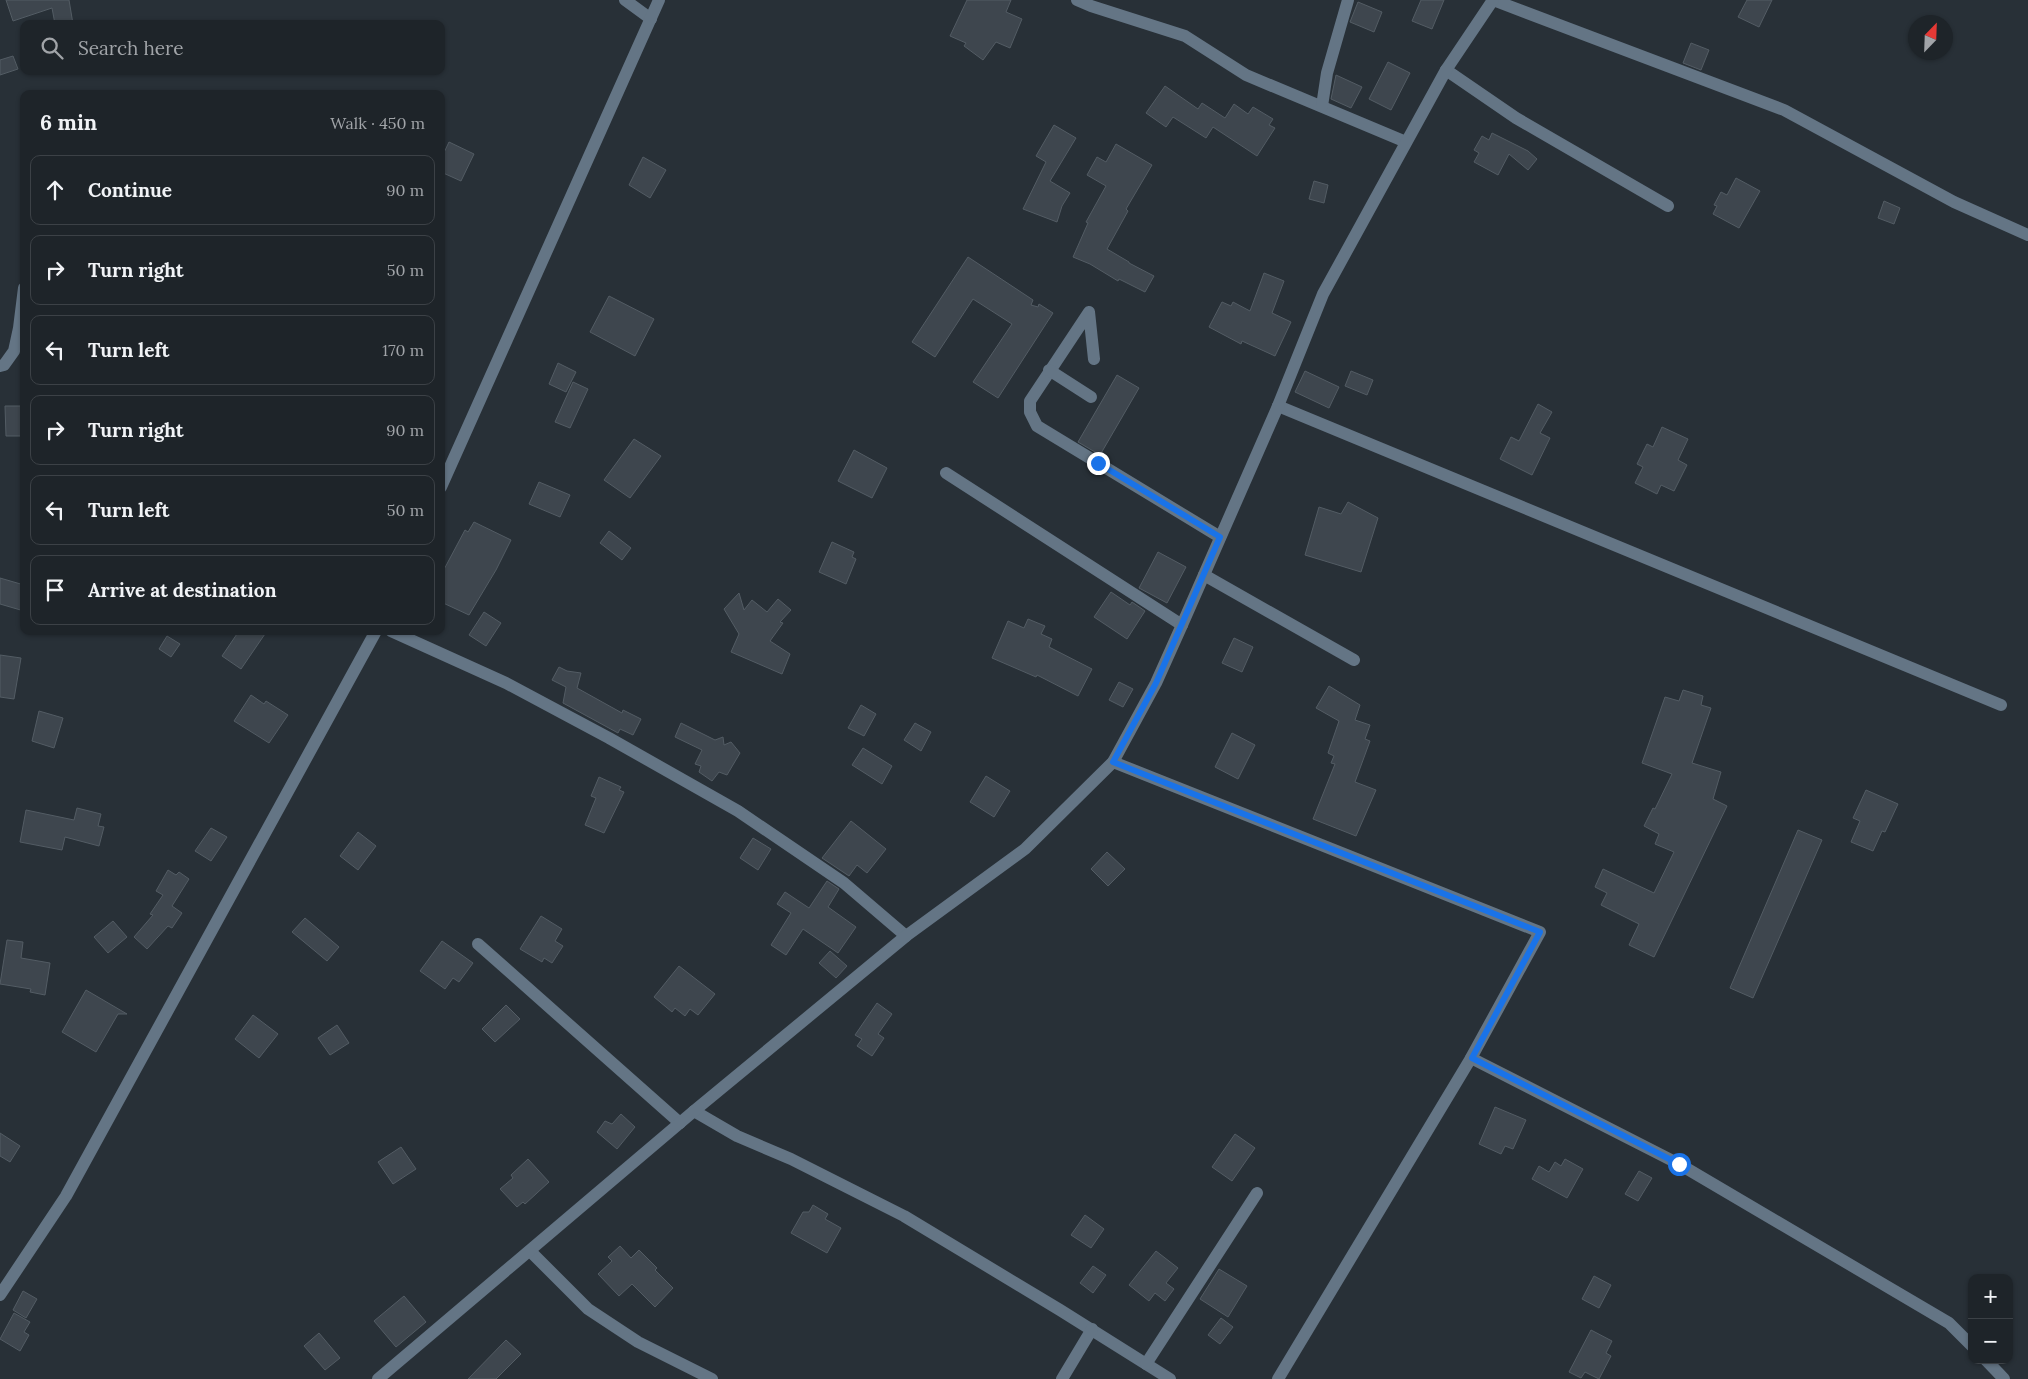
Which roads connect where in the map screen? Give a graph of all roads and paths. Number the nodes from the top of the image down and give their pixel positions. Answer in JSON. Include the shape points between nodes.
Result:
{"nodes":[{"id":1,"x":624,"y":0,"type":"edge"},
{"id":2,"x":659,"y":0,"type":"edge"},
{"id":3,"x":1077,"y":0,"type":"edge"},
{"id":4,"x":1348,"y":0,"type":"edge"},
{"id":5,"x":1493,"y":0,"type":"edge"},
{"id":6,"x":651,"y":19,"type":"junction"},
{"id":7,"x":1446,"y":70,"type":"junction"},
{"id":8,"x":1322,"y":106,"type":"junction"},
{"id":9,"x":1406,"y":142,"type":"junction"},
{"id":10,"x":1668,"y":206,"type":"dead end"},
{"id":11,"x":2028,"y":235,"type":"edge"},
{"id":12,"x":20,"y":320,"type":"edge"},
{"id":13,"x":1094,"y":359,"type":"dead end"},
{"id":14,"x":0,"y":366,"type":"edge"},
{"id":15,"x":1049,"y":370,"type":"junction"},
{"id":16,"x":1091,"y":397,"type":"dead end"},
{"id":17,"x":1278,"y":406,"type":"junction"},
{"id":18,"x":946,"y":473,"type":"dead end"},
{"id":19,"x":445,"y":478,"type":"edge"},
{"id":20,"x":1220,"y":537,"type":"junction"},
{"id":21,"x":1204,"y":575,"type":"junction"},
{"id":22,"x":1182,"y":625,"type":"junction"},
{"id":23,"x":374,"y":635,"type":"edge"},
{"id":24,"x":400,"y":635,"type":"edge"},
{"id":25,"x":1354,"y":660,"type":"dead end"},
{"id":26,"x":2001,"y":705,"type":"dead end"},
{"id":27,"x":1113,"y":762,"type":"junction"},
{"id":28,"x":906,"y":936,"type":"junction"},
{"id":29,"x":478,"y":944,"type":"dead end"},
{"id":30,"x":1472,"y":1058,"type":"junction"},
{"id":31,"x":694,"y":1112,"type":"junction"},
{"id":32,"x":680,"y":1123,"type":"junction"},
{"id":33,"x":1257,"y":1193,"type":"dead end"},
{"id":34,"x":530,"y":1251,"type":"junction"},
{"id":35,"x":0,"y":1295,"type":"edge"},
{"id":36,"x":1092,"y":1329,"type":"junction"},
{"id":37,"x":1968,"y":1342,"type":"edge"},
{"id":38,"x":1146,"y":1364,"type":"junction"},
{"id":39,"x":1990,"y":1364,"type":"edge"},
{"id":40,"x":378,"y":1379,"type":"edge"},
{"id":41,"x":712,"y":1379,"type":"edge"},
{"id":42,"x":1062,"y":1379,"type":"edge"},
{"id":43,"x":1170,"y":1379,"type":"edge"},
{"id":44,"x":1278,"y":1379,"type":"edge"},
{"id":45,"x":2004,"y":1379,"type":"edge"}],
"edges":[{"from":1,"to":6,"type":"street"},
{"from":2,"to":6,"type":"street"},
{"from":3,"to":8,"type":"street","via":[[1185,36],[1246,75]]},
{"from":4,"to":8,"type":"street","via":[[1327,74]]},
{"from":5,"to":7,"type":"street"},
{"from":5,"to":11,"type":"street","via":[[1784,110],[1954,202]]},
{"from":6,"to":19,"type":"street"},
{"from":7,"to":9,"type":"street"},
{"from":7,"to":10,"type":"street","via":[[1516,118]]},
{"from":8,"to":9,"type":"street"},
{"from":9,"to":17,"type":"street","via":[[1323,294]]},
{"from":12,"to":14,"type":"street","via":[[14,351]]},
{"from":13,"to":15,"type":"street","via":[[1089,312]]},
{"from":15,"to":16,"type":"street"},
{"from":15,"to":20,"type":"street","via":[[1030,401],[1030,412],[1037,426]]},
{"from":17,"to":20,"type":"street"},
{"from":17,"to":26,"type":"street"},
{"from":18,"to":22,"type":"street"},
{"from":20,"to":21,"type":"street"},
{"from":21,"to":22,"type":"street"},
{"from":21,"to":25,"type":"street"},
{"from":22,"to":27,"type":"street","via":[[1156,683]]},
{"from":23,"to":35,"type":"street","via":[[66,1196]]},
{"from":24,"to":28,"type":"street","via":[[506,683],[738,811],[844,883]]},
{"from":27,"to":28,"type":"street","via":[[1026,849]]},
{"from":27,"to":30,"type":"street","via":[[1540,932]]},
{"from":28,"to":31,"type":"street"},
{"from":29,"to":32,"type":"street"},
{"from":30,"to":37,"type":"street","via":[[1679,1164],[1949,1323]]},
{"from":30,"to":44,"type":"street"},
{"from":31,"to":32,"type":"street"},
{"from":31,"to":36,"type":"street","via":[[904,1216]]},
{"from":32,"to":34,"type":"street"},
{"from":33,"to":38,"type":"street"},
{"from":34,"to":40,"type":"street"},
{"from":34,"to":41,"type":"street","via":[[588,1309],[638,1342]]},
{"from":36,"to":38,"type":"street"},
{"from":36,"to":42,"type":"street"},
{"from":38,"to":43,"type":"street"},
{"from":39,"to":45,"type":"street"}]}
